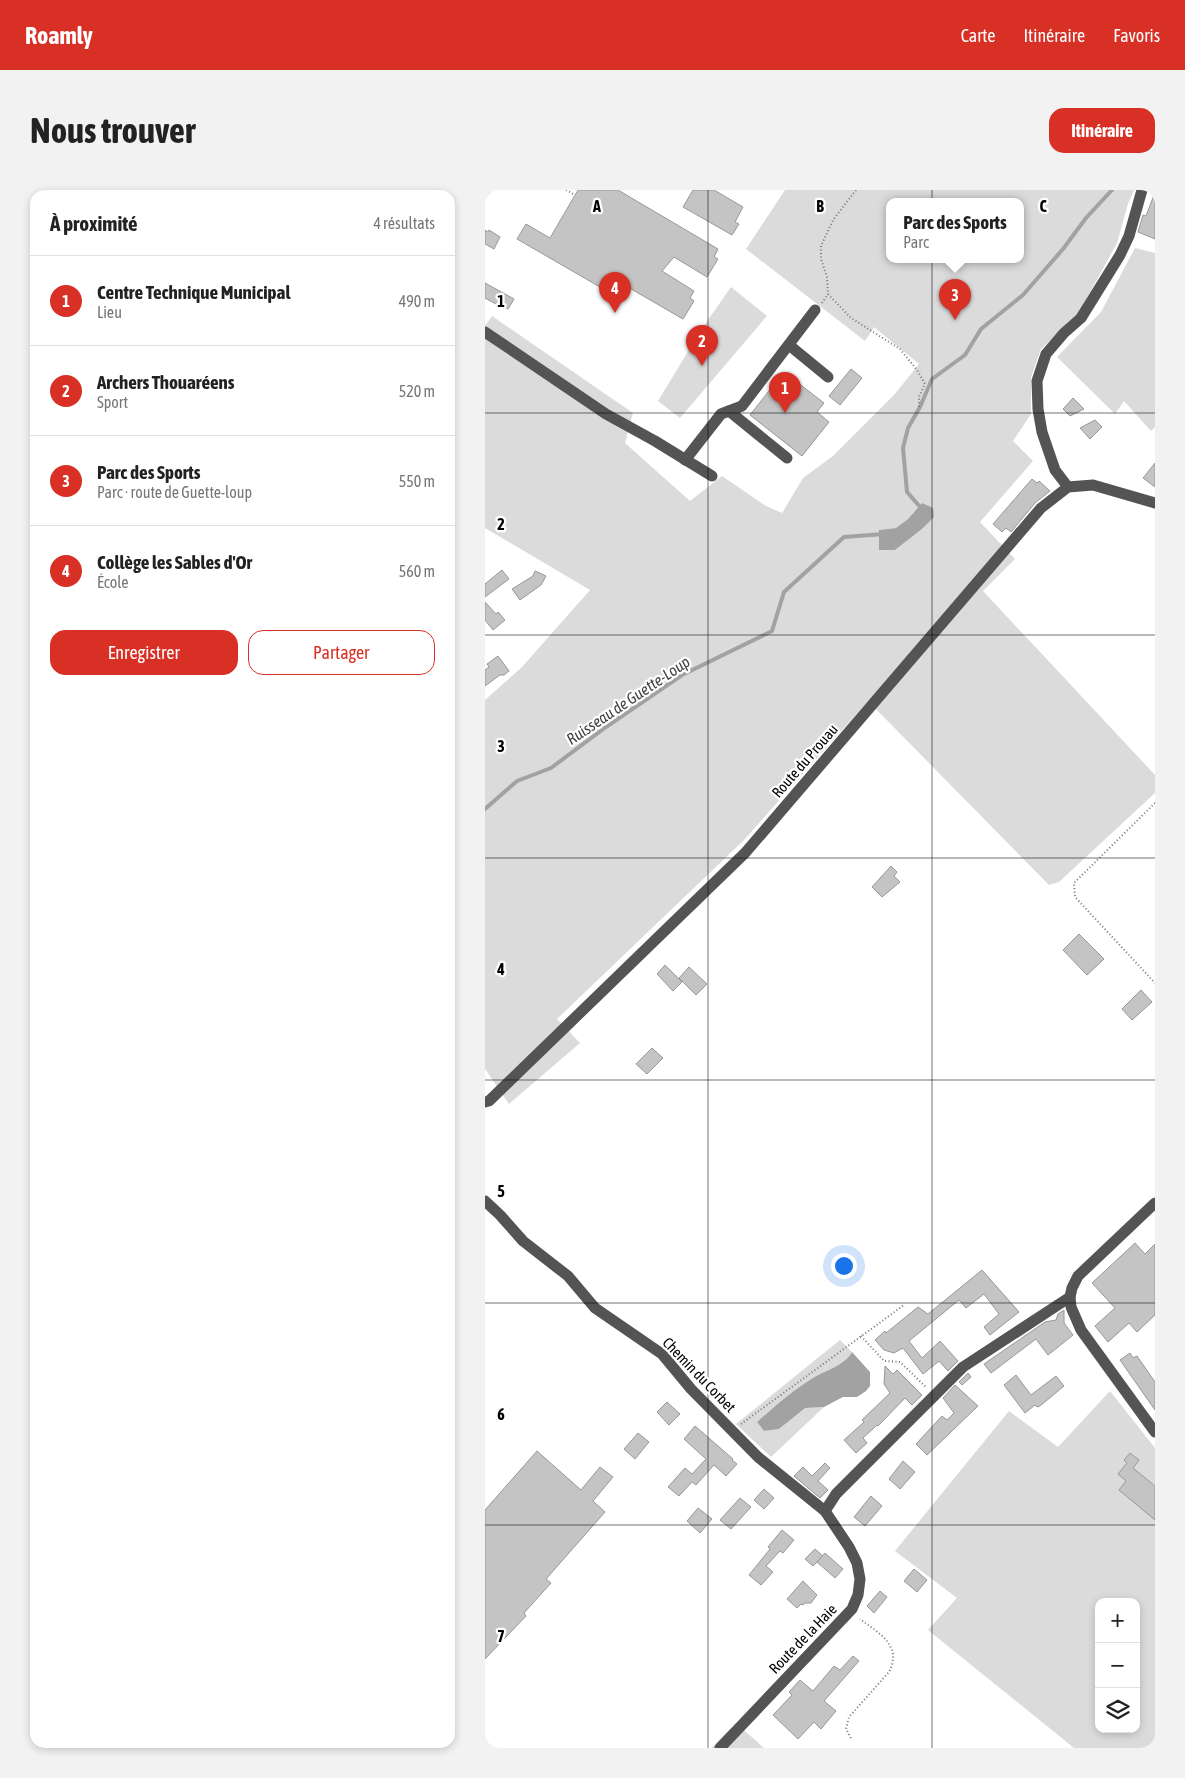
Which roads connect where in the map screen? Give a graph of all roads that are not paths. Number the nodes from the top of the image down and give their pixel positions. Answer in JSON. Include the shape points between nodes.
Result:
{"nodes":[{"id":1,"x":1141,"y":190,"type":"edge"},
{"id":2,"x":815,"y":310,"type":"dead end"},
{"id":3,"x":485,"y":332,"type":"edge"},
{"id":4,"x":789,"y":345,"type":"junction"},
{"id":5,"x":828,"y":377,"type":"dead end"},
{"id":6,"x":729,"y":411,"type":"junction"},
{"id":7,"x":787,"y":458,"type":"dead end"},
{"id":8,"x":685,"y":460,"type":"junction"},
{"id":9,"x":712,"y":476,"type":"dead end"},
{"id":10,"x":1068,"y":487,"type":"junction"},
{"id":11,"x":1155,"y":503,"type":"edge"},
{"id":12,"x":485,"y":1102,"type":"edge"},
{"id":13,"x":485,"y":1201,"type":"edge"},
{"id":14,"x":1155,"y":1203,"type":"edge"},
{"id":15,"x":1071,"y":1298,"type":"junction"},
{"id":16,"x":1155,"y":1432,"type":"edge"},
{"id":17,"x":825,"y":1511,"type":"junction"},
{"id":18,"x":720,"y":1748,"type":"edge"}],
"edges":[{"from":1,"to":10,"type":"street","via":[[1129,236],[1120,255],[1081,318],[1045,354],[1037,381],[1042,432],[1055,470]]},
{"from":2,"to":4,"type":"street"},
{"from":3,"to":8,"type":"street","via":[[606,414]]},
{"from":4,"to":5,"type":"street"},
{"from":4,"to":6,"type":"street","via":[[742,406]]},
{"from":6,"to":7,"type":"street"},
{"from":6,"to":8,"type":"street","via":[[721,414]]},
{"from":8,"to":9,"type":"street"},
{"from":10,"to":11,"type":"street","via":[[1093,485]]},
{"from":10,"to":12,"type":"street","name":"Route du Prouau","via":[[1041,508],[745,854]]},
{"from":13,"to":17,"type":"street","name":"Chemin du Corbet","via":[[523,1241],[568,1276],[595,1308],[662,1354],[691,1389],[759,1457]]},
{"from":14,"to":15,"type":"street","via":[[1078,1276]]},
{"from":15,"to":16,"type":"street","via":[[1071,1307],[1081,1330]]},
{"from":15,"to":17,"type":"street","via":[[963,1367],[836,1494]]},
{"from":17,"to":18,"type":"street","name":"Route de la Haie","via":[[857,1562],[860,1579],[852,1609]]}]}
